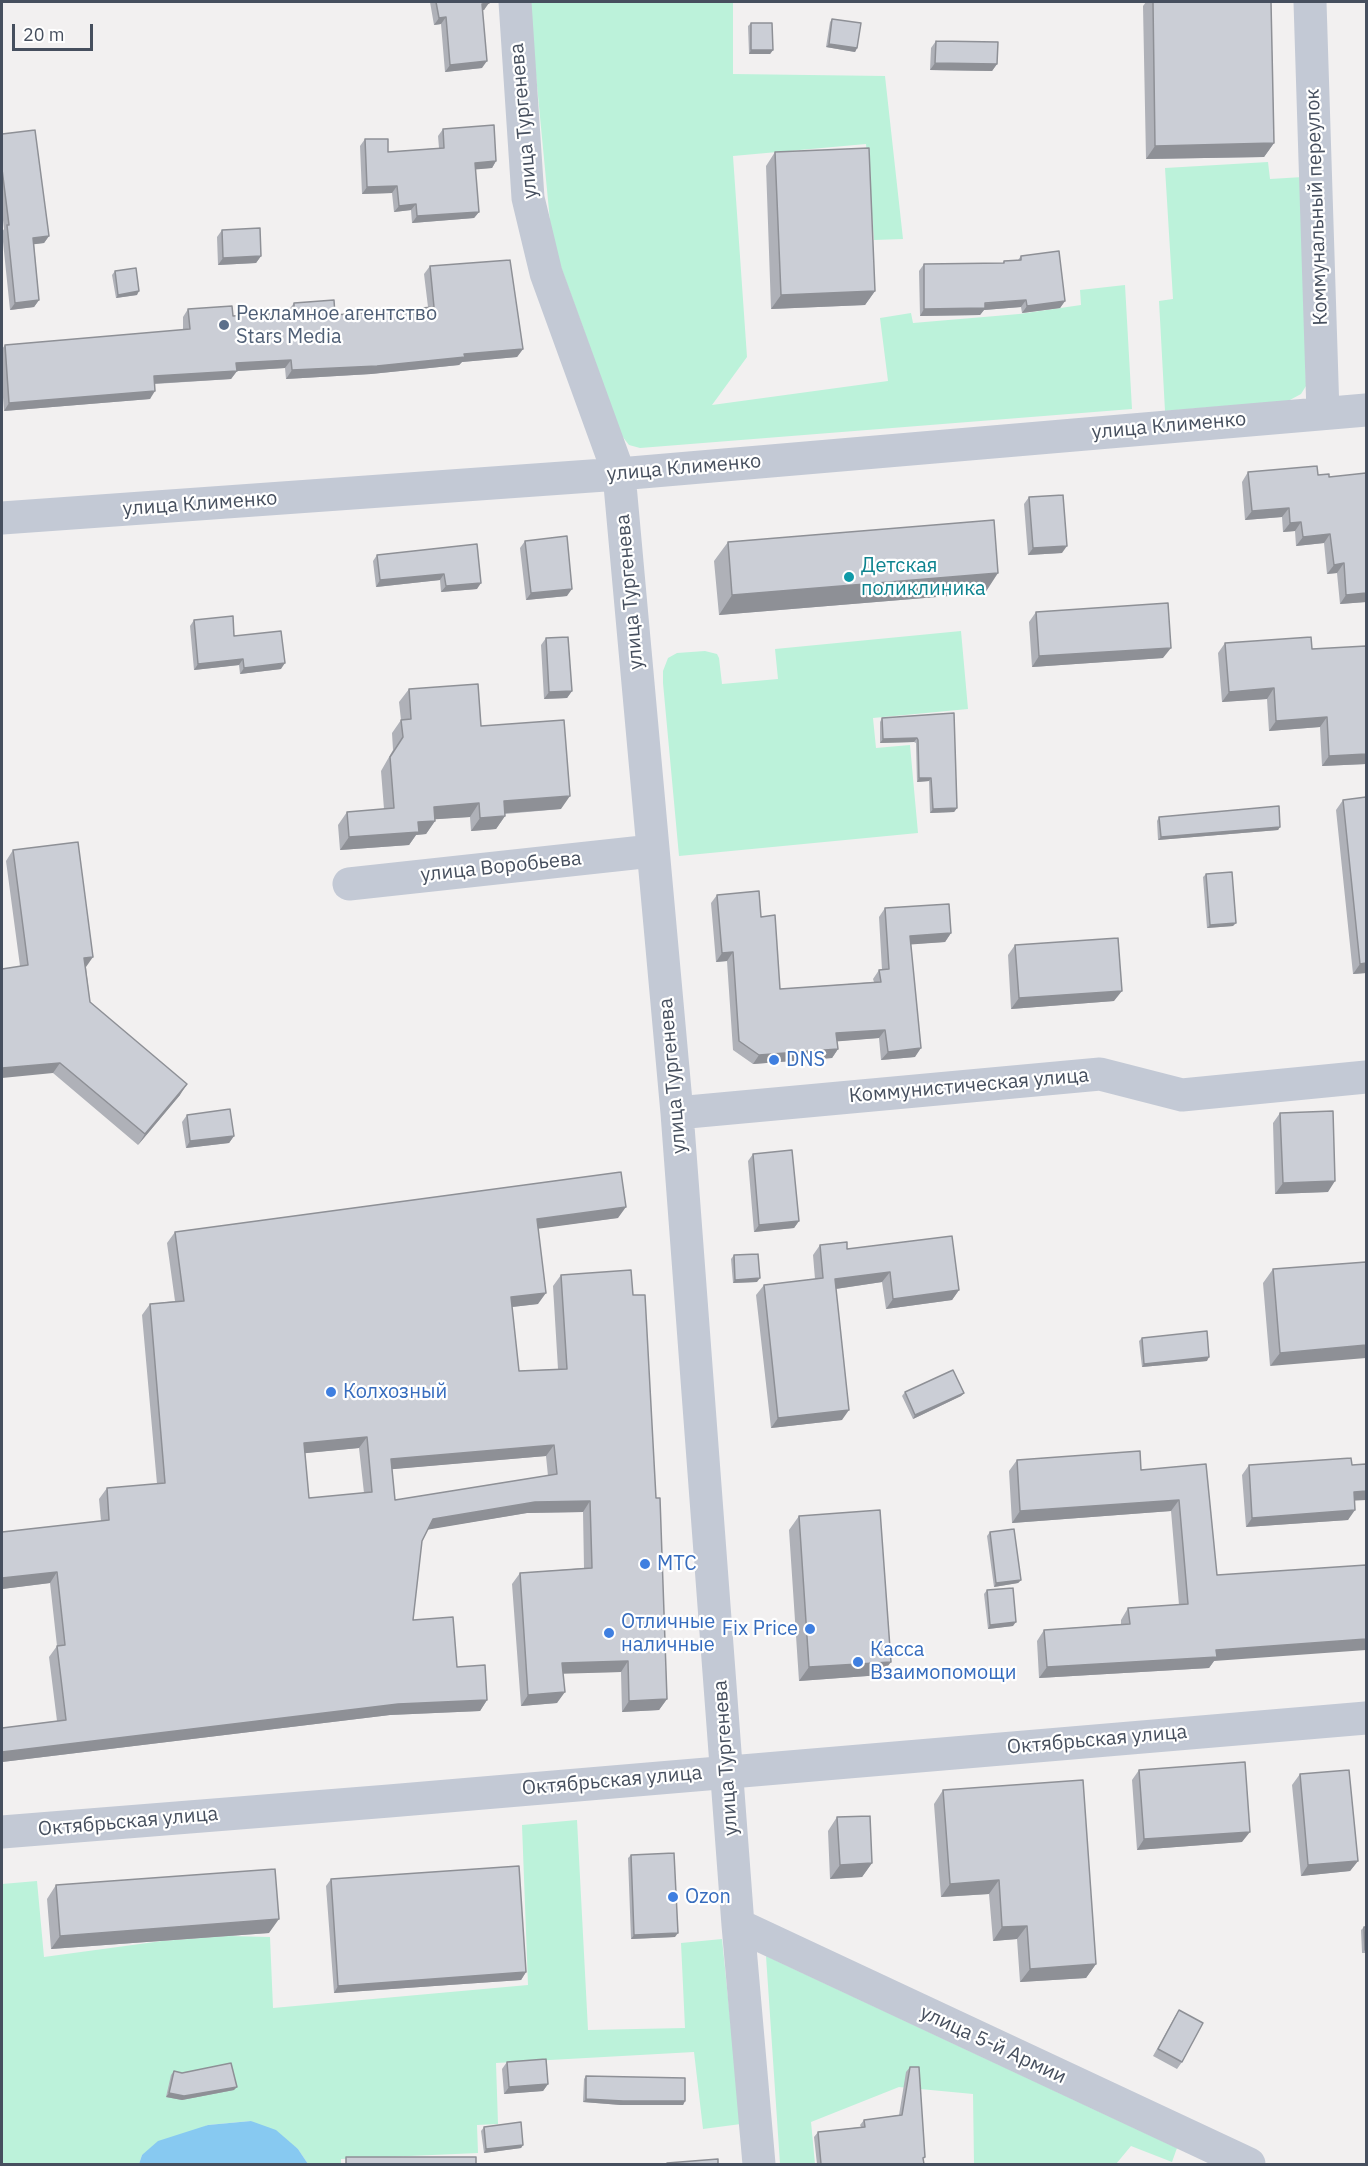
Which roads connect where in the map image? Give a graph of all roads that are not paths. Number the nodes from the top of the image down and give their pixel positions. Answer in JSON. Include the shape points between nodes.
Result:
{"nodes":[{"id":1,"x":514,"y":2,"type":"edge"},
{"id":2,"x":1310,"y":2,"type":"edge"},
{"id":3,"x":1366,"y":410,"type":"edge"},
{"id":4,"x":1323,"y":413,"type":"junction"},
{"id":5,"x":620,"y":474,"type":"junction"},
{"id":6,"x":2,"y":518,"type":"edge"},
{"id":7,"x":652,"y":850,"type":"junction"},
{"id":8,"x":349,"y":884,"type":"dead end"},
{"id":9,"x":1366,"y":1077,"type":"edge"},
{"id":10,"x":677,"y":1113,"type":"junction"},
{"id":11,"x":1366,"y":1718,"type":"edge"},
{"id":12,"x":727,"y":1771,"type":"junction"},
{"id":13,"x":2,"y":1832,"type":"edge"},
{"id":14,"x":738,"y":1925,"type":"junction"},
{"id":15,"x":759,"y":2164,"type":"edge"},
{"id":16,"x":1249,"y":2164,"type":"edge"}],
"edges":[{"from":1,"to":5,"type":"street","name":"улица Тургенева","via":[[528,198],[546,273]]},
{"from":2,"to":4,"type":"street","name":"Коммунальный переулок"},
{"from":3,"to":4,"type":"street","name":"улица Клименко"},
{"from":4,"to":5,"type":"street","name":"улица Клименко"},
{"from":5,"to":6,"type":"street","name":"улица Клименко"},
{"from":5,"to":7,"type":"street","name":"улица Тургенева"},
{"from":7,"to":8,"type":"street","name":"улица Воробьева"},
{"from":7,"to":10,"type":"street","name":"улица Тургенева"},
{"from":9,"to":10,"type":"street","name":"Коммунистическая улица","via":[[1182,1095],[1100,1074]]},
{"from":10,"to":12,"type":"street","name":"улица Тургенева"},
{"from":11,"to":12,"type":"street","name":"Октябрьская улица"},
{"from":12,"to":13,"type":"street","name":"Октябрьская улица"},
{"from":12,"to":14,"type":"street","name":"улица Тургенева"},
{"from":14,"to":15,"type":"street","name":"улица Тургенева"},
{"from":14,"to":16,"type":"street","name":"улица 5-й Армии"}]}
